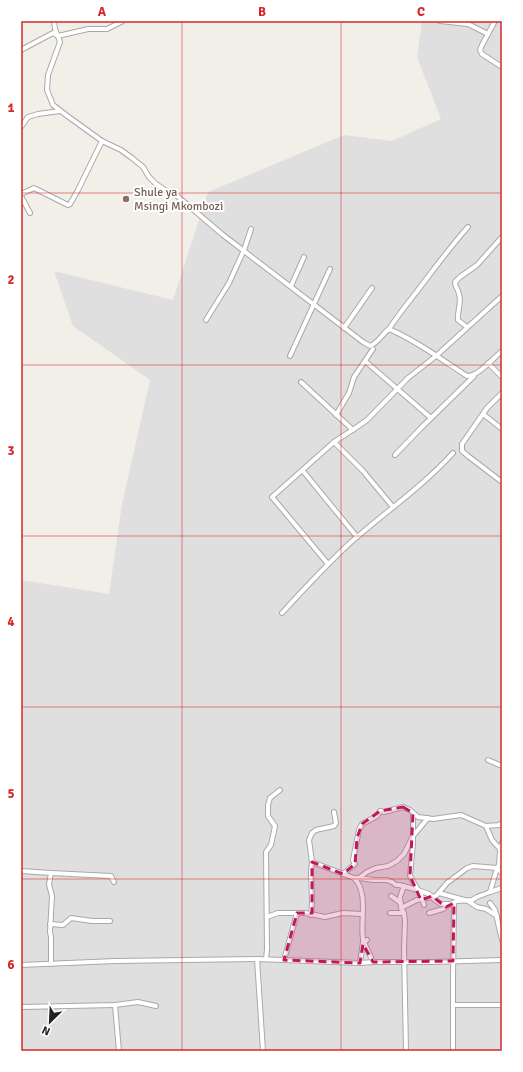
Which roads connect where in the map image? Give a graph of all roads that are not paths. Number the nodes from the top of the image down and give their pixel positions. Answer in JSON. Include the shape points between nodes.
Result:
{"nodes":[{"id":1,"x":54,"y":21,"type":"edge"},
{"id":2,"x":123,"y":21,"type":"edge"},
{"id":3,"x":440,"y":21,"type":"edge"},
{"id":4,"x":495,"y":21,"type":"edge"},
{"id":5,"x":488,"y":34,"type":"junction"},
{"id":6,"x":58,"y":36,"type":"junction"},
{"id":7,"x":21,"y":50,"type":"edge"},
{"id":8,"x":502,"y":67,"type":"edge"},
{"id":9,"x":60,"y":111,"type":"junction"},
{"id":10,"x":21,"y":127,"type":"edge"},
{"id":11,"x":102,"y":141,"type":"junction"},
{"id":12,"x":21,"y":195,"type":"edge"},
{"id":13,"x":30,"y":213,"type":"dead end"},
{"id":14,"x":468,"y":227,"type":"dead end"},
{"id":15,"x":251,"y":229,"type":"dead end"},
{"id":16,"x":502,"y":237,"type":"edge"},
{"id":17,"x":244,"y":250,"type":"junction"},
{"id":18,"x":304,"y":256,"type":"dead end"},
{"id":19,"x":330,"y":269,"type":"dead end"},
{"id":20,"x":290,"y":286,"type":"junction"},
{"id":21,"x":372,"y":288,"type":"dead end"},
{"id":22,"x":502,"y":296,"type":"edge"},
{"id":23,"x":314,"y":304,"type":"junction"},
{"id":24,"x":206,"y":320,"type":"dead end"},
{"id":25,"x":467,"y":327,"type":"junction"},
{"id":26,"x":344,"y":328,"type":"junction"},
{"id":27,"x":389,"y":329,"type":"junction"},
{"id":28,"x":373,"y":349,"type":"dead end"},
{"id":29,"x":502,"y":351,"type":"edge"},
{"id":30,"x":290,"y":356,"type":"dead end"},
{"id":31,"x":436,"y":356,"type":"junction"},
{"id":32,"x":365,"y":361,"type":"junction"},
{"id":33,"x":488,"y":364,"type":"junction"},
{"id":34,"x":477,"y":373,"type":"junction"},
{"id":35,"x":502,"y":377,"type":"edge"},
{"id":36,"x":301,"y":382,"type":"dead end"},
{"id":37,"x":397,"y":389,"type":"junction"},
{"id":38,"x":502,"y":393,"type":"edge"},
{"id":39,"x":483,"y":414,"type":"junction"},
{"id":40,"x":336,"y":415,"type":"junction"},
{"id":41,"x":431,"y":418,"type":"junction"},
{"id":42,"x":502,"y":429,"type":"edge"},
{"id":43,"x":352,"y":430,"type":"junction"},
{"id":44,"x":334,"y":442,"type":"junction"},
{"id":45,"x":453,"y":453,"type":"dead end"},
{"id":46,"x":395,"y":455,"type":"dead end"},
{"id":47,"x":303,"y":471,"type":"junction"},
{"id":48,"x":502,"y":482,"type":"edge"},
{"id":49,"x":393,"y":507,"type":"junction"},
{"id":50,"x":357,"y":537,"type":"junction"},
{"id":51,"x":328,"y":564,"type":"junction"},
{"id":52,"x":282,"y":613,"type":"dead end"},
{"id":53,"x":488,"y":760,"type":"dead end"},
{"id":54,"x":502,"y":766,"type":"edge"},
{"id":55,"x":280,"y":790,"type":"dead end"},
{"id":56,"x":334,"y":812,"type":"dead end"},
{"id":57,"x":413,"y":813,"type":"junction"},
{"id":58,"x":428,"y":818,"type":"junction"},
{"id":59,"x":502,"y":823,"type":"edge"},
{"id":60,"x":486,"y":826,"type":"junction"},
{"id":61,"x":413,"y":836,"type":"junction"},
{"id":62,"x":502,"y":843,"type":"edge"},
{"id":63,"x":500,"y":849,"type":"junction"},
{"id":64,"x":312,"y":862,"type":"junction"},
{"id":65,"x":497,"y":868,"type":"junction"},
{"id":66,"x":21,"y":871,"type":"edge"},
{"id":67,"x":51,"y":873,"type":"junction"},
{"id":68,"x":502,"y":873,"type":"edge"},
{"id":69,"x":343,"y":874,"type":"junction"},
{"id":70,"x":356,"y":878,"type":"junction"},
{"id":71,"x":114,"y":882,"type":"dead end"},
{"id":72,"x":404,"y":886,"type":"junction"},
{"id":73,"x":419,"y":890,"type":"junction"},
{"id":74,"x":502,"y":890,"type":"edge"},
{"id":75,"x":490,"y":892,"type":"junction"},
{"id":76,"x":439,"y":893,"type":"junction"},
{"id":77,"x":391,"y":896,"type":"dead end"},
{"id":78,"x":432,"y":896,"type":"junction"},
{"id":79,"x":422,"y":899,"type":"junction"},
{"id":80,"x":468,"y":901,"type":"junction"},
{"id":81,"x":401,"y":902,"type":"junction"},
{"id":82,"x":452,"y":903,"type":"junction"},
{"id":83,"x":490,"y":903,"type":"dead end"},
{"id":84,"x":441,"y":904,"type":"junction"},
{"id":85,"x":424,"y":905,"type":"dead end"},
{"id":86,"x":407,"y":906,"type":"junction"},
{"id":87,"x":401,"y":908,"type":"junction"},
{"id":88,"x":442,"y":910,"type":"junction"},
{"id":89,"x":390,"y":912,"type":"dead end"},
{"id":90,"x":297,"y":913,"type":"junction"},
{"id":91,"x":404,"y":913,"type":"junction"},
{"id":92,"x":429,"y":913,"type":"dead end"},
{"id":93,"x":362,"y":914,"type":"junction"},
{"id":94,"x":311,"y":915,"type":"junction"},
{"id":95,"x":497,"y":916,"type":"junction"},
{"id":96,"x":267,"y":917,"type":"junction"},
{"id":97,"x":110,"y":921,"type":"dead end"},
{"id":98,"x":50,"y":924,"type":"junction"},
{"id":99,"x":502,"y":940,"type":"edge"},
{"id":100,"x":365,"y":941,"type":"junction"},
{"id":101,"x":257,"y":959,"type":"junction"},
{"id":102,"x":266,"y":959,"type":"junction"},
{"id":103,"x":284,"y":960,"type":"junction"},
{"id":104,"x":502,"y":960,"type":"edge"},
{"id":105,"x":453,"y":961,"type":"junction"},
{"id":106,"x":373,"y":962,"type":"junction"},
{"id":107,"x":405,"y":962,"type":"junction"},
{"id":108,"x":360,"y":963,"type":"junction"},
{"id":109,"x":51,"y":964,"type":"junction"},
{"id":110,"x":21,"y":965,"type":"edge"},
{"id":111,"x":115,"y":1005,"type":"junction"},
{"id":112,"x":453,"y":1005,"type":"junction"},
{"id":113,"x":502,"y":1005,"type":"edge"},
{"id":114,"x":156,"y":1006,"type":"dead end"},
{"id":115,"x":22,"y":1007,"type":"dead end"},
{"id":116,"x":119,"y":1051,"type":"edge"},
{"id":117,"x":263,"y":1051,"type":"edge"},
{"id":118,"x":406,"y":1051,"type":"edge"},
{"id":119,"x":453,"y":1051,"type":"edge"}],
"edges":[{"from":1,"to":6,"type":"street"},
{"from":2,"to":6,"type":"street","via":[[107,29],[88,29]]},
{"from":3,"to":5,"type":"street","via":[[468,24]]},
{"from":4,"to":5,"type":"street"},
{"from":5,"to":8,"type":"street","via":[[480,50]]},
{"from":6,"to":7,"type":"street","via":[[53,33]]},
{"from":6,"to":9,"type":"street","via":[[60,42],[48,75],[46,90],[53,105]]},
{"from":9,"to":10,"type":"street","via":[[28,117]]},
{"from":9,"to":11,"type":"street"},
{"from":11,"to":12,"type":"street","via":[[70,204],[34,188]]},
{"from":11,"to":17,"type":"street","via":[[132,158],[156,184],[176,195]]},
{"from":12,"to":13,"type":"street"},
{"from":14,"to":27,"type":"street"},
{"from":15,"to":17,"type":"street"},
{"from":16,"to":25,"type":"street","via":[[477,265],[455,282],[460,294],[458,320]]},
{"from":17,"to":20,"type":"street"},
{"from":17,"to":24,"type":"street","via":[[229,283]]},
{"from":18,"to":20,"type":"street"},
{"from":19,"to":23,"type":"street"},
{"from":20,"to":23,"type":"street"},
{"from":21,"to":26,"type":"street"},
{"from":22,"to":25,"type":"street"},
{"from":23,"to":26,"type":"street"},
{"from":23,"to":30,"type":"street"},
{"from":25,"to":31,"type":"street"},
{"from":26,"to":27,"type":"street","via":[[370,346]]},
{"from":27,"to":31,"type":"street"},
{"from":28,"to":32,"type":"street"},
{"from":29,"to":33,"type":"street"},
{"from":31,"to":34,"type":"street","via":[[467,376]]},
{"from":31,"to":37,"type":"street"},
{"from":32,"to":37,"type":"street"},
{"from":32,"to":40,"type":"street","via":[[354,377]]},
{"from":33,"to":34,"type":"street"},
{"from":33,"to":35,"type":"street"},
{"from":34,"to":41,"type":"street"},
{"from":36,"to":40,"type":"street"},
{"from":37,"to":41,"type":"street"},
{"from":37,"to":43,"type":"street","via":[[367,420]]},
{"from":38,"to":39,"type":"street"},
{"from":39,"to":42,"type":"street"},
{"from":39,"to":48,"type":"street","via":[[462,444],[462,450]]},
{"from":40,"to":43,"type":"street"},
{"from":41,"to":46,"type":"street"},
{"from":43,"to":44,"type":"street"},
{"from":44,"to":47,"type":"street"},
{"from":44,"to":49,"type":"street"},
{"from":45,"to":49,"type":"street"},
{"from":47,"to":50,"type":"street"},
{"from":47,"to":51,"type":"street","via":[[272,497]]},
{"from":49,"to":50,"type":"street"},
{"from":50,"to":51,"type":"street"},
{"from":51,"to":52,"type":"street"},
{"from":53,"to":54,"type":"street"},
{"from":55,"to":96,"type":"street","via":[[270,798],[268,805],[268,816],[275,826],[271,845],[266,852]]},
{"from":56,"to":64,"type":"street","via":[[334,826],[312,833],[309,840]]},
{"from":57,"to":58,"type":"street","via":[[418,817]]},
{"from":57,"to":61,"type":"street"},
{"from":57,"to":69,"type":"street","via":[[403,807],[380,811],[377,816],[362,824],[358,830],[355,864]]},
{"from":58,"to":60,"type":"street","via":[[462,815]]},
{"from":58,"to":61,"type":"street"},
{"from":59,"to":60,"type":"street"},
{"from":60,"to":63,"type":"street","via":[[492,840]]},
{"from":61,"to":70,"type":"street","via":[[404,854],[397,861]]},
{"from":61,"to":73,"type":"street","via":[[410,876]]},
{"from":62,"to":63,"type":"street"},
{"from":63,"to":65,"type":"street"},
{"from":64,"to":69,"type":"street"},
{"from":64,"to":94,"type":"street"},
{"from":65,"to":68,"type":"street"},
{"from":65,"to":75,"type":"street"},
{"from":65,"to":76,"type":"street","via":[[467,868],[447,883]]},
{"from":66,"to":67,"type":"street"},
{"from":67,"to":71,"type":"street","via":[[111,876]]},
{"from":67,"to":98,"type":"street"},
{"from":69,"to":70,"type":"street"},
{"from":70,"to":72,"type":"street","via":[[387,880]]},
{"from":70,"to":93,"type":"street","via":[[362,890]]},
{"from":72,"to":73,"type":"street"},
{"from":72,"to":81,"type":"street"},
{"from":73,"to":78,"type":"street"},
{"from":73,"to":79,"type":"street"},
{"from":74,"to":75,"type":"street"},
{"from":75,"to":80,"type":"street"},
{"from":76,"to":78,"type":"street"},
{"from":76,"to":80,"type":"street"},
{"from":77,"to":81,"type":"street"},
{"from":78,"to":79,"type":"street"},
{"from":78,"to":84,"type":"street"},
{"from":79,"to":85,"type":"street"},
{"from":79,"to":86,"type":"street"},
{"from":80,"to":82,"type":"street"},
{"from":80,"to":95,"type":"street"},
{"from":81,"to":86,"type":"street"},
{"from":81,"to":87,"type":"street"},
{"from":82,"to":84,"type":"street"},
{"from":82,"to":88,"type":"street"},
{"from":82,"to":105,"type":"street"},
{"from":83,"to":95,"type":"street"},
{"from":84,"to":88,"type":"street"},
{"from":86,"to":87,"type":"street"},
{"from":87,"to":91,"type":"street"},
{"from":88,"to":92,"type":"street"},
{"from":89,"to":91,"type":"street"},
{"from":90,"to":94,"type":"street"},
{"from":90,"to":96,"type":"street","via":[[278,912]]},
{"from":90,"to":103,"type":"street"},
{"from":91,"to":107,"type":"street"},
{"from":93,"to":94,"type":"street","via":[[343,913],[325,917]]},
{"from":93,"to":100,"type":"street"},
{"from":95,"to":99,"type":"street"},
{"from":96,"to":102,"type":"street"},
{"from":97,"to":98,"type":"street","via":[[71,918],[63,925]]},
{"from":98,"to":109,"type":"street"},
{"from":100,"to":106,"type":"street"},
{"from":100,"to":108,"type":"street"},
{"from":101,"to":102,"type":"street"},
{"from":101,"to":109,"type":"street"},
{"from":101,"to":117,"type":"street"},
{"from":102,"to":103,"type":"street"},
{"from":103,"to":108,"type":"street"},
{"from":104,"to":105,"type":"street"},
{"from":105,"to":107,"type":"street"},
{"from":105,"to":112,"type":"street"},
{"from":106,"to":107,"type":"street"},
{"from":106,"to":108,"type":"street"},
{"from":107,"to":118,"type":"street"},
{"from":109,"to":110,"type":"street"},
{"from":111,"to":114,"type":"street","via":[[138,1002]]},
{"from":111,"to":115,"type":"street"},
{"from":111,"to":116,"type":"street"},
{"from":112,"to":113,"type":"street"},
{"from":112,"to":119,"type":"street"}]}
